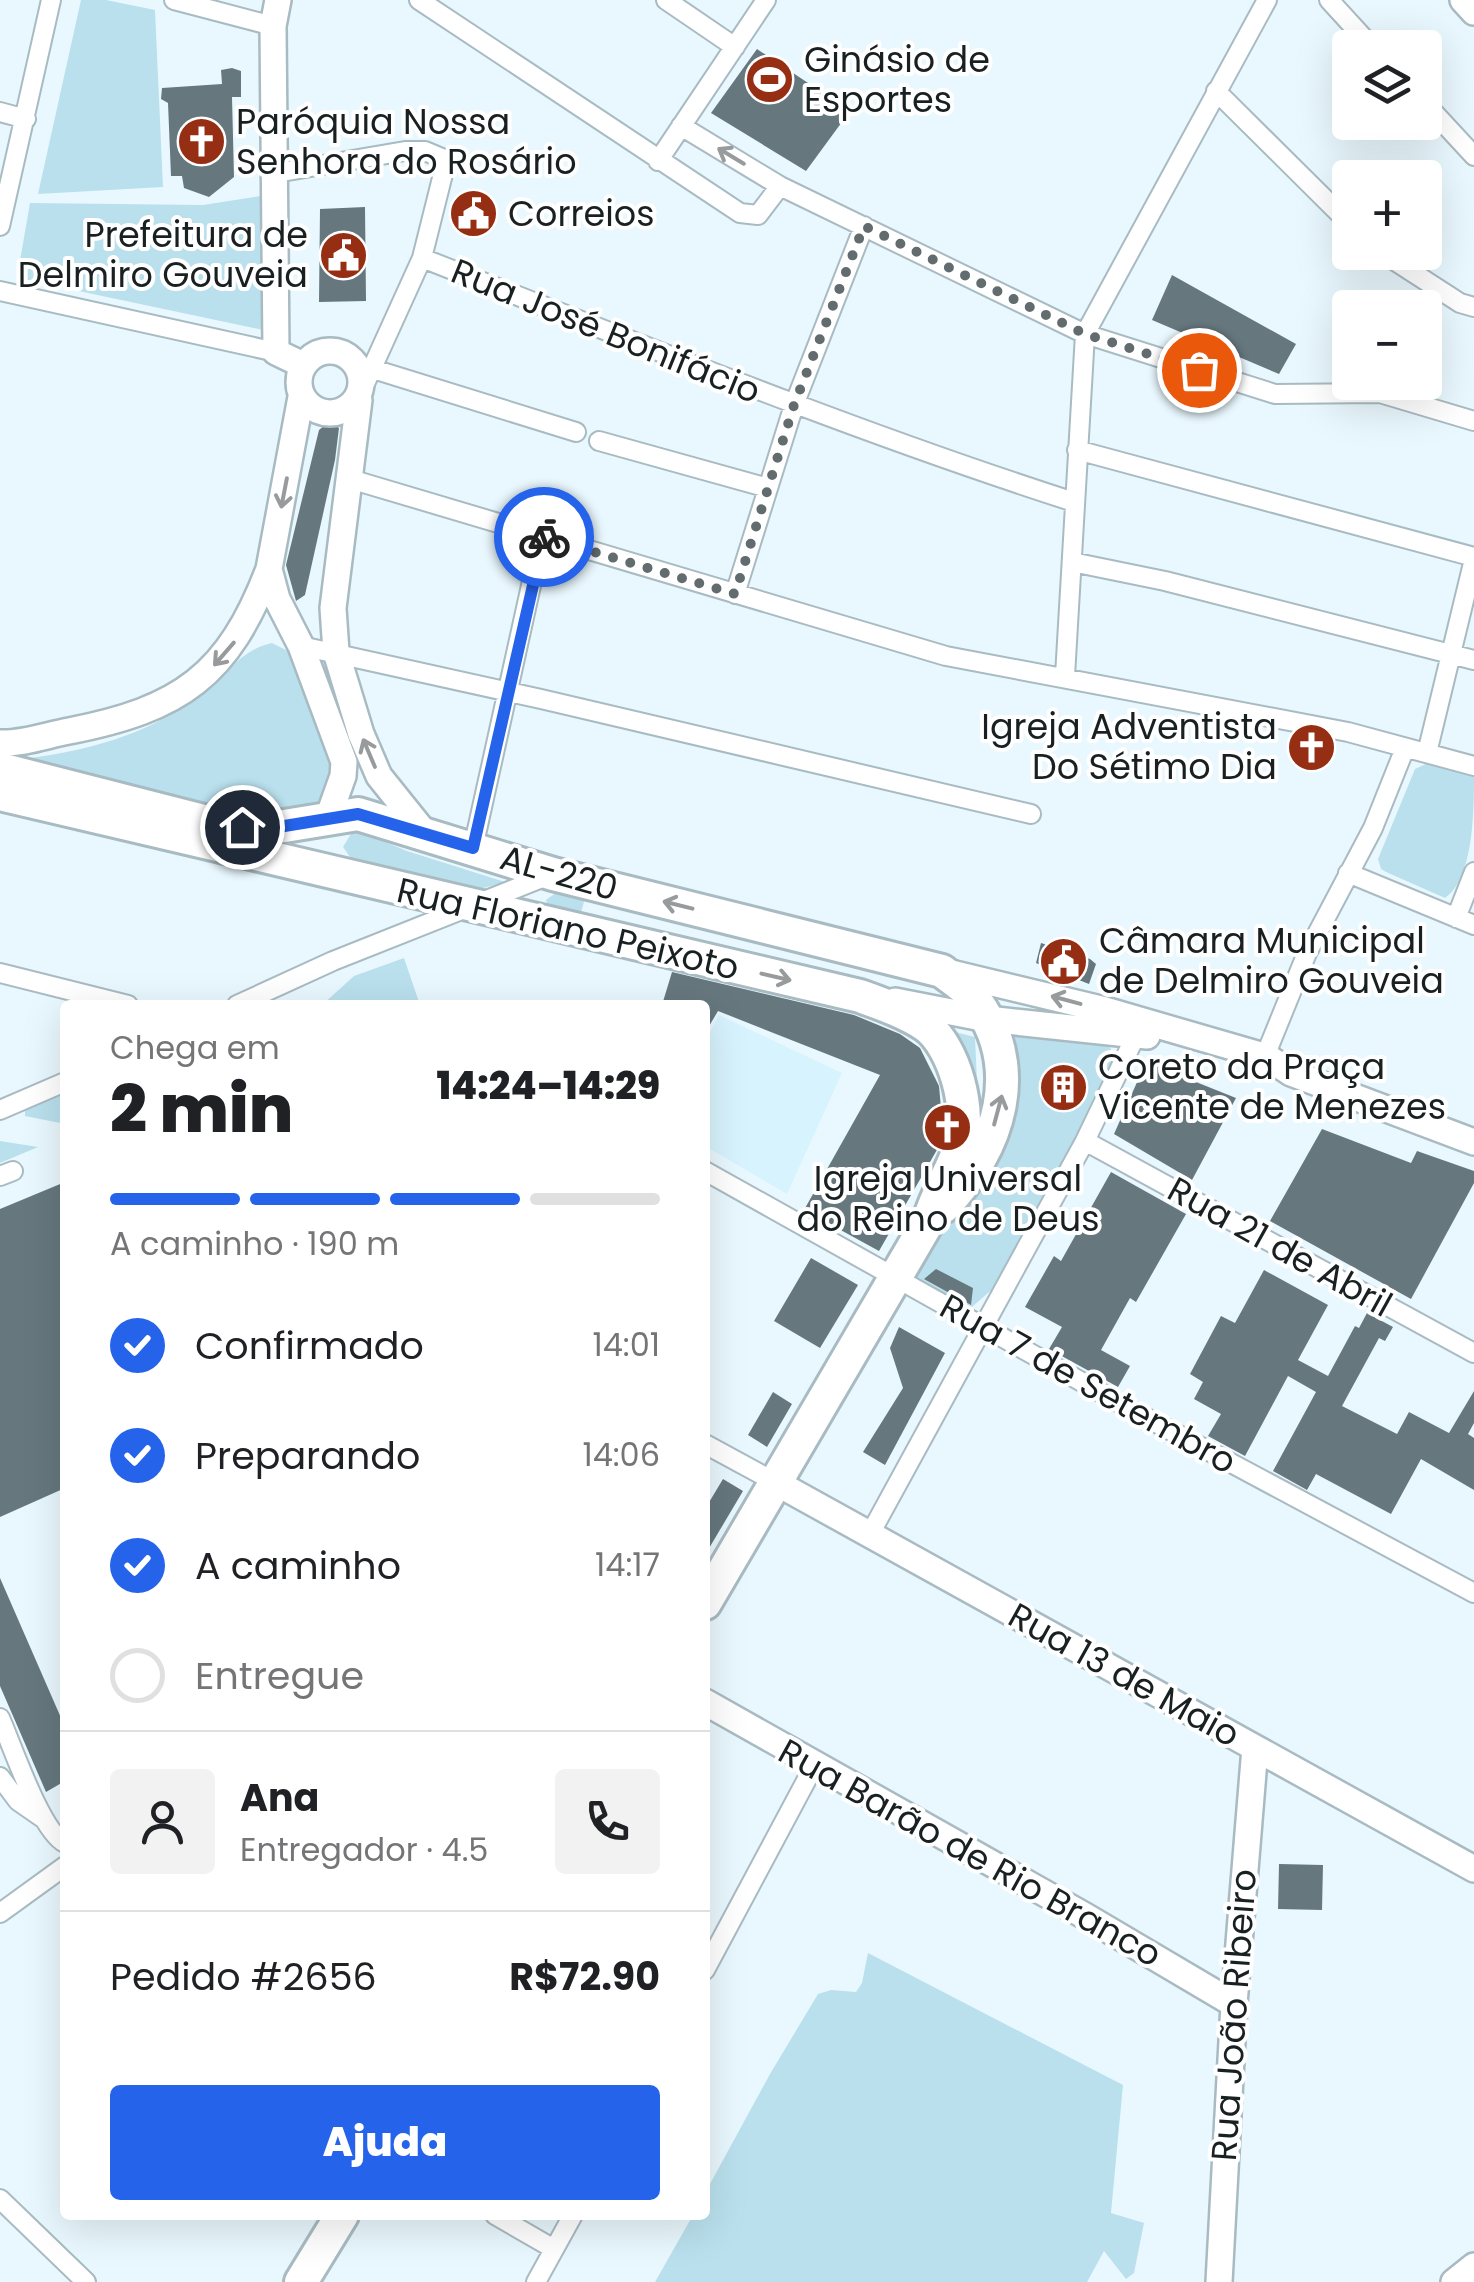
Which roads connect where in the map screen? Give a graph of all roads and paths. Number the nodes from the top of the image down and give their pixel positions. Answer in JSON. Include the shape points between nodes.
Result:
{"nodes":[{"id":1,"x":51,"y":0,"type":"edge"},
{"id":2,"x":174,"y":0,"type":"edge"},
{"id":3,"x":278,"y":0,"type":"edge"},
{"id":4,"x":419,"y":0,"type":"edge"},
{"id":5,"x":666,"y":0,"type":"edge"},
{"id":6,"x":766,"y":0,"type":"edge"},
{"id":7,"x":1266,"y":0,"type":"edge"},
{"id":8,"x":1330,"y":0,"type":"edge"},
{"id":9,"x":1463,"y":0,"type":"edge"},
{"id":10,"x":1474,"y":12,"type":"edge"},
{"id":11,"x":273,"y":26,"type":"junction"},
{"id":12,"x":1357,"y":30,"type":"edge"},
{"id":13,"x":735,"y":46,"type":"junction"},
{"id":14,"x":1216,"y":91,"type":"junction"},
{"id":15,"x":0,"y":112,"type":"edge"},
{"id":16,"x":26,"y":119,"type":"junction"},
{"id":17,"x":1442,"y":121,"type":"edge"},
{"id":18,"x":682,"y":126,"type":"junction"},
{"id":19,"x":1474,"y":156,"type":"edge"},
{"id":20,"x":658,"y":161,"type":"junction"},
{"id":21,"x":276,"y":173,"type":"junction"},
{"id":22,"x":780,"y":186,"type":"junction"},
{"id":23,"x":1332,"y":206,"type":"edge"},
{"id":24,"x":0,"y":226,"type":"edge"},
{"id":25,"x":864,"y":226,"type":"junction"},
{"id":26,"x":422,"y":258,"type":"junction"},
{"id":27,"x":1410,"y":270,"type":"edge"},
{"id":28,"x":0,"y":291,"type":"edge"},
{"id":29,"x":1474,"y":307,"type":"edge"},
{"id":30,"x":1085,"y":334,"type":"junction"},
{"id":31,"x":276,"y":352,"type":"junction"},
{"id":32,"x":302,"y":365,"type":"junction"},
{"id":33,"x":365,"y":386,"type":"junction"},
{"id":34,"x":301,"y":397,"type":"junction"},
{"id":35,"x":794,"y":405,"type":"junction"},
{"id":36,"x":1474,"y":421,"type":"edge"},
{"id":37,"x":576,"y":432,"type":"dead end"},
{"id":38,"x":599,"y":441,"type":"dead end"},
{"id":39,"x":1077,"y":450,"type":"junction"},
{"id":40,"x":350,"y":479,"type":"junction"},
{"id":41,"x":768,"y":488,"type":"junction"},
{"id":42,"x":1074,"y":502,"type":"junction"},
{"id":43,"x":542,"y":536,"type":"junction"},
{"id":44,"x":1474,"y":558,"type":"edge"},
{"id":45,"x":1072,"y":562,"type":"junction"},
{"id":46,"x":269,"y":569,"type":"junction"},
{"id":47,"x":735,"y":594,"type":"junction"},
{"id":48,"x":301,"y":646,"type":"junction"},
{"id":49,"x":336,"y":652,"type":"junction"},
{"id":50,"x":1451,"y":653,"type":"junction"},
{"id":51,"x":1474,"y":660,"type":"edge"},
{"id":52,"x":1065,"y":676,"type":"junction"},
{"id":53,"x":509,"y":691,"type":"junction"},
{"id":54,"x":0,"y":743,"type":"edge"},
{"id":55,"x":1406,"y":748,"type":"junction"},
{"id":56,"x":1426,"y":753,"type":"junction"},
{"id":57,"x":1474,"y":766,"type":"edge"},
{"id":58,"x":0,"y":769,"type":"edge"},
{"id":59,"x":0,"y":794,"type":"edge"},
{"id":60,"x":1031,"y":814,"type":"dead end"},
{"id":61,"x":328,"y":818,"type":"junction"},
{"id":62,"x":424,"y":832,"type":"junction"},
{"id":63,"x":473,"y":848,"type":"junction"},
{"id":64,"x":1474,"y":872,"type":"edge"},
{"id":65,"x":552,"y":874,"type":"junction"},
{"id":66,"x":1348,"y":874,"type":"junction"},
{"id":67,"x":363,"y":881,"type":"junction"},
{"id":68,"x":470,"y":905,"type":"junction"},
{"id":69,"x":1456,"y":918,"type":"junction"},
{"id":70,"x":739,"y":920,"type":"junction"},
{"id":71,"x":1474,"y":926,"type":"edge"},
{"id":72,"x":726,"y":966,"type":"junction"},
{"id":73,"x":942,"y":971,"type":"junction"},
{"id":74,"x":0,"y":973,"type":"edge"},
{"id":75,"x":860,"y":996,"type":"junction"},
{"id":76,"x":108,"y":1000,"type":"edge"},
{"id":77,"x":248,"y":1000,"type":"edge"},
{"id":78,"x":987,"y":1019,"type":"junction"},
{"id":79,"x":1137,"y":1033,"type":"junction"},
{"id":80,"x":1263,"y":1064,"type":"junction"},
{"id":81,"x":60,"y":1084,"type":"edge"},
{"id":82,"x":0,"y":1110,"type":"edge"},
{"id":83,"x":1085,"y":1142,"type":"junction"},
{"id":84,"x":1474,"y":1142,"type":"edge"},
{"id":85,"x":710,"y":1175,"type":"edge"},
{"id":86,"x":929,"y":1220,"type":"junction"},
{"id":87,"x":895,"y":1277,"type":"junction"},
{"id":88,"x":984,"y":1328,"type":"junction"},
{"id":89,"x":1474,"y":1354,"type":"edge"},
{"id":90,"x":710,"y":1447,"type":"edge"},
{"id":91,"x":774,"y":1482,"type":"junction"},
{"id":92,"x":870,"y":1534,"type":"junction"},
{"id":93,"x":710,"y":1584,"type":"edge"},
{"id":94,"x":1474,"y":1592,"type":"edge"},
{"id":95,"x":710,"y":1705,"type":"edge"},
{"id":96,"x":0,"y":1718,"type":"edge"},
{"id":97,"x":1255,"y":1748,"type":"junction"},
{"id":98,"x":814,"y":1766,"type":"junction"},
{"id":99,"x":0,"y":1776,"type":"edge"},
{"id":100,"x":18,"y":1801,"type":"junction"},
{"id":101,"x":0,"y":1809,"type":"edge"},
{"id":102,"x":45,"y":1819,"type":"junction"},
{"id":103,"x":60,"y":1841,"type":"edge"},
{"id":104,"x":1474,"y":1869,"type":"edge"},
{"id":105,"x":60,"y":1870,"type":"edge"},
{"id":106,"x":0,"y":1913,"type":"edge"},
{"id":107,"x":710,"y":1961,"type":"edge"},
{"id":108,"x":1234,"y":2004,"type":"junction"},
{"id":109,"x":0,"y":2199,"type":"edge"},
{"id":110,"x":339,"y":2220,"type":"edge"},
{"id":111,"x":504,"y":2220,"type":"edge"},
{"id":112,"x":570,"y":2220,"type":"edge"},
{"id":113,"x":554,"y":2249,"type":"junction"},
{"id":114,"x":1474,"y":2266,"type":"edge"},
{"id":115,"x":65,"y":2274,"type":"edge"},
{"id":116,"x":86,"y":2282,"type":"edge"},
{"id":117,"x":301,"y":2282,"type":"edge"},
{"id":118,"x":536,"y":2282,"type":"edge"},
{"id":119,"x":1219,"y":2282,"type":"edge"},
{"id":120,"x":1454,"y":2282,"type":"edge"}],
"edges":[{"from":1,"to":16,"type":"street"},
{"from":2,"to":11,"type":"street"},
{"from":3,"to":11,"type":"street"},
{"from":4,"to":20,"type":"street"},
{"from":5,"to":13,"type":"street"},
{"from":6,"to":13,"type":"street"},
{"from":7,"to":14,"type":"street"},
{"from":8,"to":12,"type":"street"},
{"from":9,"to":10,"type":"street"},
{"from":11,"to":21,"type":"street"},
{"from":13,"to":18,"type":"street"},
{"from":14,"to":23,"type":"street"},
{"from":14,"to":30,"type":"street"},
{"from":15,"to":16,"type":"street"},
{"from":16,"to":24,"type":"street"},
{"from":17,"to":19,"type":"street"},
{"from":18,"to":20,"type":"street"},
{"from":22,"to":18,"type":"street","one_way":true},
{"from":20,"to":22,"type":"street","via":[[753,216]]},
{"from":21,"to":26,"type":"street","via":[[405,151],[444,159]]},
{"from":21,"to":31,"type":"street"},
{"from":22,"to":25,"type":"street"},
{"from":25,"to":30,"type":"street"},
{"from":25,"to":35,"type":"street"},
{"from":26,"to":33,"type":"street"},
{"from":26,"to":35,"type":"street","name":"Rua José Bonifácio"},
{"from":27,"to":29,"type":"street"},
{"from":28,"to":31,"type":"street"},
{"from":30,"to":36,"type":"street","via":[[1276,394],[1380,392]]},
{"from":30,"to":39,"type":"street"},
{"from":31,"to":32,"type":"street"},
{"from":32,"to":33,"type":"street","via":[[318,352],[338,351],[354,361]]},
{"from":32,"to":34,"type":"street"},
{"from":33,"to":34,"type":"street","via":[[344,411],[324,414]]},
{"from":33,"to":37,"type":"street"},
{"from":33,"to":40,"type":"street"},
{"from":34,"to":46,"type":"street","one_way":true},
{"from":35,"to":41,"type":"street"},
{"from":35,"to":42,"type":"street","name":"Rua José Bonifácio"},
{"from":38,"to":41,"type":"street"},
{"from":39,"to":42,"type":"street"},
{"from":39,"to":44,"type":"street"},
{"from":40,"to":43,"type":"street"},
{"from":40,"to":49,"type":"street","via":[[333,608]]},
{"from":41,"to":47,"type":"street"},
{"from":42,"to":45,"type":"street"},
{"from":43,"to":47,"type":"street"},
{"from":43,"to":53,"type":"street"},
{"from":44,"to":50,"type":"street"},
{"from":45,"to":50,"type":"street"},
{"from":45,"to":52,"type":"street"},
{"from":46,"to":48,"type":"street"},
{"from":46,"to":54,"type":"street","one_way":true,"via":[[229,650],[174,698],[115,722]]},
{"from":47,"to":52,"type":"street","via":[[946,656]]},
{"from":48,"to":49,"type":"street"},
{"from":48,"to":61,"type":"street","via":[[344,762]]},
{"from":49,"to":53,"type":"street"},
{"from":62,"to":49,"type":"street","one_way":true,"via":[[379,776]]},
{"from":50,"to":51,"type":"street"},
{"from":50,"to":56,"type":"street"},
{"from":52,"to":55,"type":"street"},
{"from":53,"to":60,"type":"street"},
{"from":53,"to":63,"type":"street"},
{"from":55,"to":56,"type":"street"},
{"from":55,"to":66,"type":"street"},
{"from":56,"to":57,"type":"street"},
{"from":58,"to":61,"type":"highway","name":"AL-220","number":"AL-220","via":[[219,824],[266,829]]},
{"from":59,"to":67,"type":"highway","name":"Rua Floriano Peixoto","number":"AL-220"},
{"from":61,"to":62,"type":"highway","name":"AL-220","number":"AL-220","via":[[358,814]]},
{"from":61,"to":67,"type":"highway","via":[[334,854]]},
{"from":62,"to":63,"type":"highway","name":"AL-220","number":"AL-220"},
{"from":63,"to":65,"type":"highway","name":"AL-220","number":"AL-220"},
{"from":64,"to":69,"type":"street"},
{"from":65,"to":68,"type":"street"},
{"from":70,"to":65,"type":"highway","name":"AL-220","number":"AL-220","one_way":true},
{"from":66,"to":69,"type":"street"},
{"from":66,"to":80,"type":"street"},
{"from":67,"to":68,"type":"highway","name":"Rua Floriano Peixoto","number":"AL-220"},
{"from":68,"to":72,"type":"highway","name":"Rua Floriano Peixoto","number":"AL-220"},
{"from":68,"to":77,"type":"street"},
{"from":69,"to":71,"type":"street"},
{"from":70,"to":72,"type":"highway"},
{"from":70,"to":73,"type":"highway","name":"AL-220","number":"AL-220"},
{"from":72,"to":75,"type":"highway","name":"Rua Floriano Peixoto","number":"AL-220","one_way":true},
{"from":73,"to":78,"type":"highway","name":"Rua Floriano Peixoto","number":"AL-220","via":[[970,993]]},
{"from":80,"to":73,"type":"street","one_way":true,"via":[[1105,1010]]},
{"from":74,"to":76,"type":"street"},
{"from":75,"to":78,"type":"street"},
{"from":75,"to":86,"type":"highway","name":"Rua Floriano Peixoto","number":"AL-220","via":[[928,1027],[955,1071],[966,1113],[961,1146]]},
{"from":78,"to":79,"type":"street"},
{"from":86,"to":78,"type":"highway","name":"Rua Floriano Peixoto","number":"AL-220","one_way":true,"via":[[976,1168],[1002,1105],[1002,1059]]},
{"from":79,"to":80,"type":"street"},
{"from":79,"to":83,"type":"street"},
{"from":80,"to":84,"type":"street"},
{"from":81,"to":82,"type":"street"},
{"from":83,"to":88,"type":"street"},
{"from":83,"to":89,"type":"street","name":"Rua 21 de Abril"},
{"from":85,"to":87,"type":"street","name":"Rua 7 de Setembro"},
{"from":86,"to":87,"type":"highway","name":"Rua Floriano Peixoto"},
{"from":87,"to":88,"type":"street","name":"Rua 7 de Setembro"},
{"from":87,"to":91,"type":"highway","name":"Rua Floriano Peixoto"},
{"from":88,"to":92,"type":"street"},
{"from":88,"to":94,"type":"street","name":"Rua 7 de Setembro"},
{"from":90,"to":91,"type":"street"},
{"from":91,"to":92,"type":"street","name":"Rua 13 de Maio"},
{"from":91,"to":93,"type":"highway","name":"Rua Floriano Peixoto"},
{"from":92,"to":97,"type":"street","name":"Rua 13 de Maio"},
{"from":95,"to":98,"type":"street","name":"Rua Barão de Rio Branco"},
{"from":96,"to":102,"type":"street"},
{"from":97,"to":104,"type":"street","name":"Rua 13 de Maio"},
{"from":97,"to":108,"type":"street","name":"Rua João Ribeiro"},
{"from":98,"to":107,"type":"street"},
{"from":98,"to":108,"type":"street","name":"Rua Barão de Rio Branco"},
{"from":99,"to":100,"type":"street"},
{"from":100,"to":101,"type":"street"},
{"from":100,"to":102,"type":"street"},
{"from":102,"to":103,"type":"street"},
{"from":105,"to":106,"type":"street"},
{"from":108,"to":119,"type":"street","name":"Rua João Ribeiro"},
{"from":109,"to":115,"type":"street"},
{"from":110,"to":117,"type":"highway"},
{"from":111,"to":113,"type":"street"},
{"from":112,"to":113,"type":"street"},
{"from":113,"to":118,"type":"street"},
{"from":114,"to":120,"type":"street"},
{"from":115,"to":116,"type":"street"}]}
